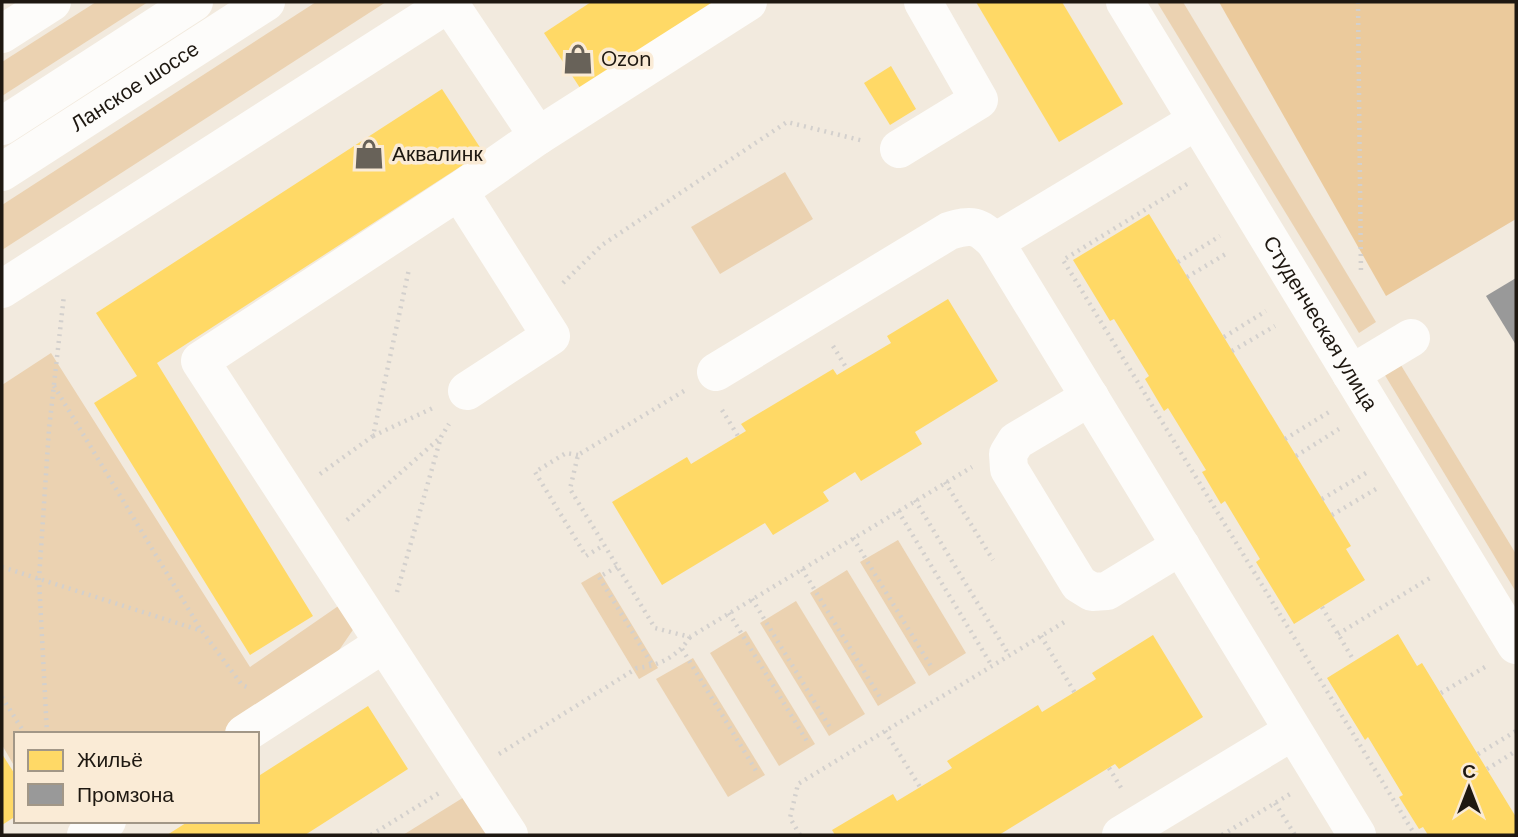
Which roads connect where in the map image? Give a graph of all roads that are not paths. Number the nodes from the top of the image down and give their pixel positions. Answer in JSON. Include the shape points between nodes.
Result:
{"nodes":[{"id":1,"x":51,"y":2,"type":"edge"},
{"id":2,"x":194,"y":2,"type":"edge"},
{"id":3,"x":265,"y":2,"type":"edge"},
{"id":4,"x":450,"y":2,"type":"edge"},
{"id":5,"x":748,"y":2,"type":"edge"},
{"id":6,"x":923,"y":2,"type":"edge"},
{"id":7,"x":1125,"y":2,"type":"edge"},
{"id":8,"x":2,"y":34,"type":"edge"},
{"id":9,"x":1196,"y":121,"type":"junction"},
{"id":10,"x":2,"y":126,"type":"edge"},
{"id":11,"x":538,"y":136,"type":"junction"},
{"id":12,"x":899,"y":149,"type":"road end"},
{"id":13,"x":2,"y":172,"type":"edge"},
{"id":14,"x":459,"y":191,"type":"junction"},
{"id":15,"x":995,"y":242,"type":"junction"},
{"id":16,"x":2,"y":289,"type":"edge"},
{"id":17,"x":1411,"y":338,"type":"dead end"},
{"id":18,"x":716,"y":372,"type":"road end"},
{"id":19,"x":1351,"y":374,"type":"junction"},
{"id":20,"x":467,"y":391,"type":"road end"},
{"id":21,"x":1090,"y":397,"type":"junction"},
{"id":22,"x":1181,"y":546,"type":"junction"},
{"id":23,"x":383,"y":644,"type":"junction"},
{"id":24,"x":1516,"y":645,"type":"edge"},
{"id":25,"x":1293,"y":731,"type":"junction"},
{"id":26,"x":247,"y":732,"type":"edge"},
{"id":27,"x":104,"y":823,"type":"edge"},
{"id":28,"x":86,"y":835,"type":"edge"},
{"id":29,"x":509,"y":835,"type":"edge"},
{"id":30,"x":1121,"y":835,"type":"edge"},
{"id":31,"x":1357,"y":835,"type":"edge"}],
"edges":[{"from":1,"to":8,"type":"street"},
{"from":2,"to":10,"type":"street","name":"Ланское шоссе"},
{"from":3,"to":13,"type":"street","name":"Ланское шоссе"},
{"from":4,"to":11,"type":"street"},
{"from":4,"to":16,"type":"street"},
{"from":5,"to":11,"type":"street"},
{"from":6,"to":12,"type":"street","via":[[979,100]]},
{"from":7,"to":9,"type":"street","name":"Студенческая улица"},
{"from":9,"to":15,"type":"street"},
{"from":9,"to":19,"type":"street","name":"Студенческая улица"},
{"from":11,"to":14,"type":"street"},
{"from":14,"to":20,"type":"street","via":[[551,336]]},
{"from":14,"to":23,"type":"street","via":[[200,361]]},
{"from":15,"to":18,"type":"street","via":[[983,230],[966,226],[949,231]]},
{"from":15,"to":21,"type":"street"},
{"from":17,"to":19,"type":"street"},
{"from":19,"to":24,"type":"street","name":"Студенческая улица"},
{"from":21,"to":22,"type":"street"},
{"from":21,"to":22,"type":"street","via":[[1016,441],[1008,454],[1009,469],[1079,584],[1092,592],[1107,591]]},
{"from":22,"to":25,"type":"street"},
{"from":23,"to":26,"type":"street"},
{"from":23,"to":29,"type":"street"},
{"from":25,"to":30,"type":"street"},
{"from":25,"to":31,"type":"street"},
{"from":27,"to":28,"type":"street"}]}
